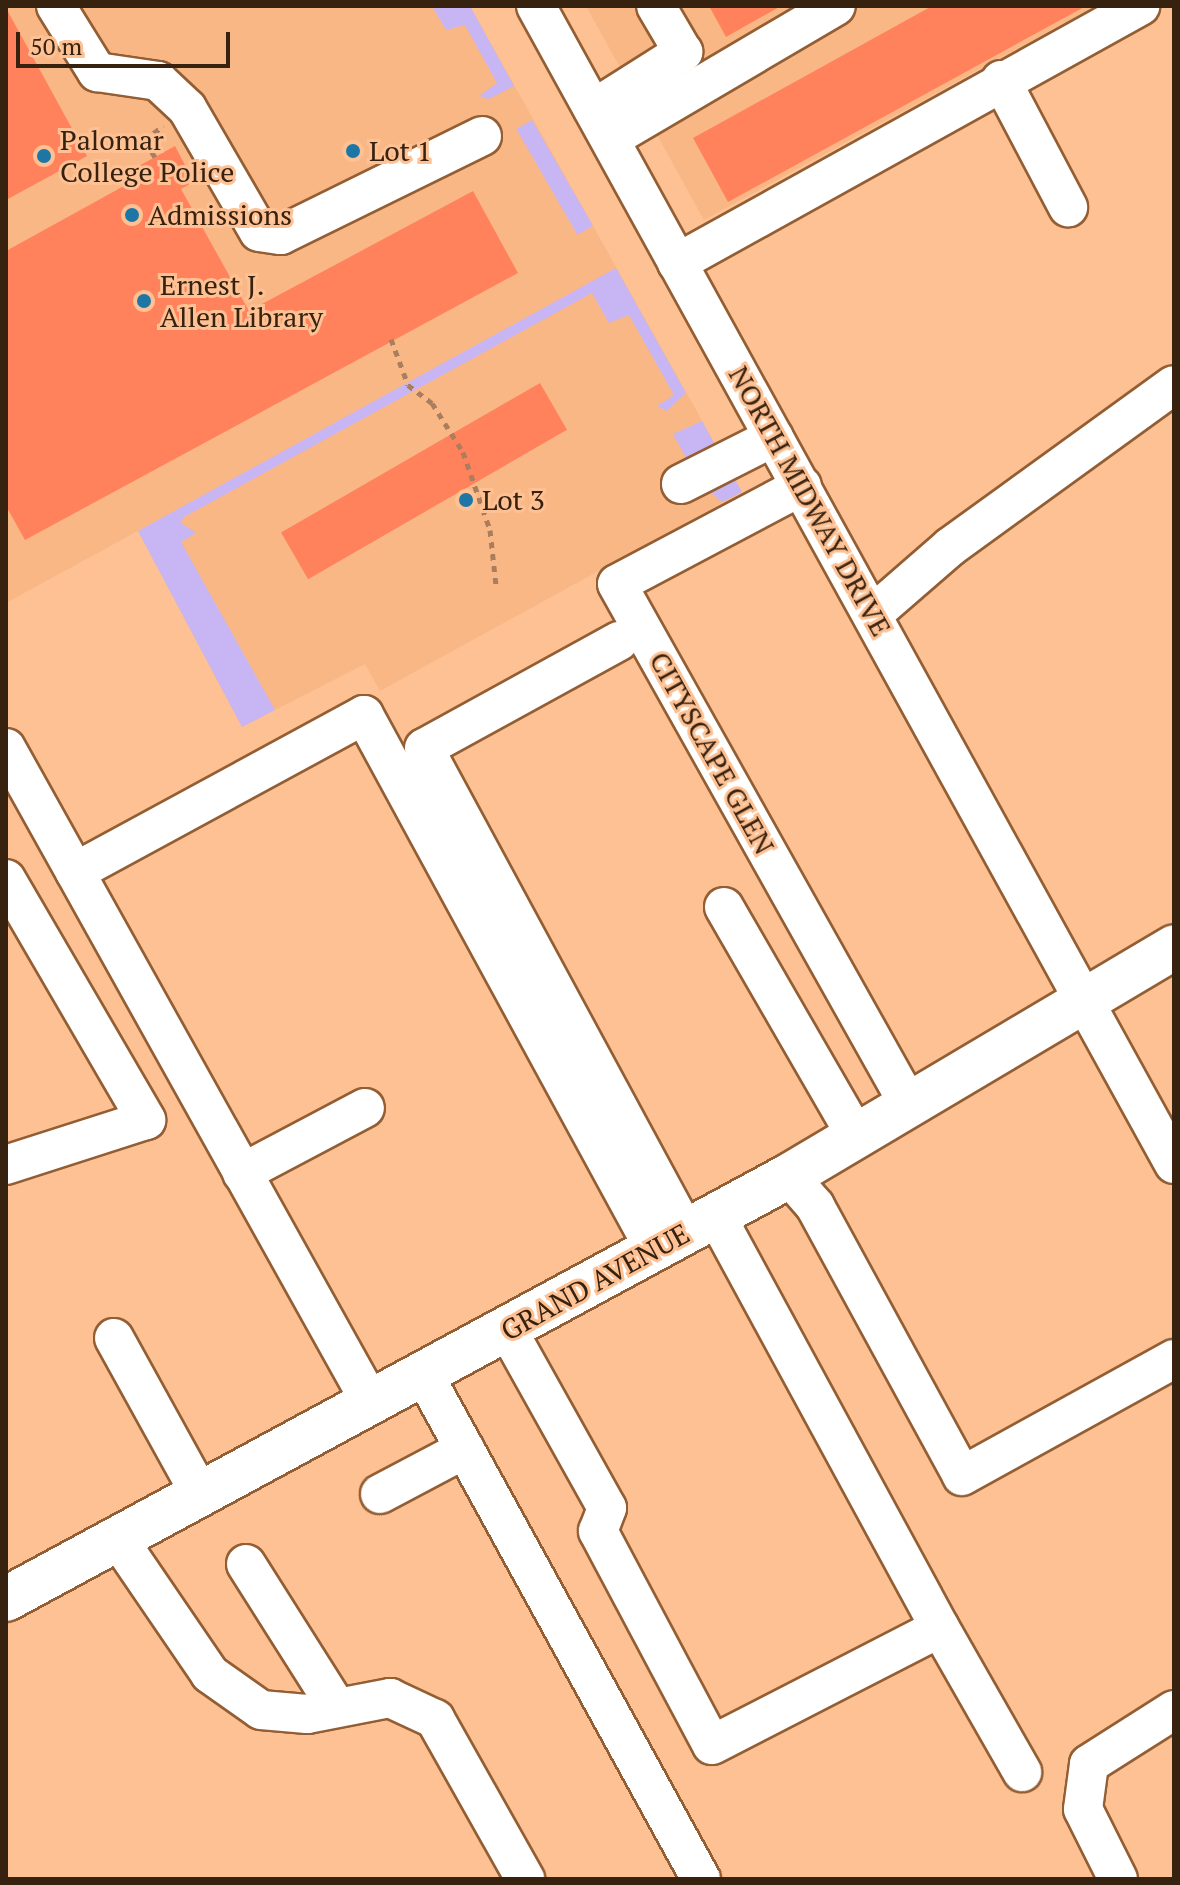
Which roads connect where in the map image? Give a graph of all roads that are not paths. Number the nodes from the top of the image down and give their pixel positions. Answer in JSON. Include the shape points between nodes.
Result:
{"nodes":[{"id":1,"x":56,"y":6,"type":"edge"},
{"id":2,"x":536,"y":6,"type":"edge"},
{"id":3,"x":656,"y":6,"type":"edge"},
{"id":4,"x":836,"y":6,"type":"edge"},
{"id":5,"x":1140,"y":6,"type":"edge"},
{"id":6,"x":1001,"y":80,"type":"junction"},
{"id":7,"x":601,"y":124,"type":"junction"},
{"id":8,"x":482,"y":136,"type":"dead end"},
{"id":9,"x":1068,"y":207,"type":"dead end"},
{"id":10,"x":677,"y":263,"type":"junction"},
{"id":11,"x":1174,"y":385,"type":"edge"},
{"id":12,"x":774,"y":437,"type":"junction"},
{"id":13,"x":681,"y":484,"type":"dead end"},
{"id":14,"x":802,"y":486,"type":"junction"},
{"id":15,"x":873,"y":614,"type":"junction"},
{"id":16,"x":619,"y":641,"type":"dead end"},
{"id":17,"x":6,"y":748,"type":"edge"},
{"id":18,"x":75,"y":872,"type":"junction"},
{"id":19,"x":6,"y":879,"type":"edge"},
{"id":20,"x":724,"y":907,"type":"dead end"},
{"id":21,"x":1174,"y":947,"type":"edge"},
{"id":22,"x":1084,"y":997,"type":"junction"},
{"id":23,"x":909,"y":1105,"type":"junction"},
{"id":24,"x":365,"y":1108,"type":"dead end"},
{"id":25,"x":856,"y":1136,"type":"junction"},
{"id":26,"x":1174,"y":1164,"type":"edge"},
{"id":27,"x":6,"y":1165,"type":"edge"},
{"id":28,"x":242,"y":1173,"type":"junction"},
{"id":29,"x":789,"y":1176,"type":"junction"},
{"id":30,"x":686,"y":1233,"type":"junction"},
{"id":31,"x":507,"y":1329,"type":"junction"},
{"id":32,"x":114,"y":1338,"type":"dead end"},
{"id":33,"x":1174,"y":1359,"type":"edge"},
{"id":34,"x":424,"y":1375,"type":"junction"},
{"id":35,"x":371,"y":1403,"type":"junction"},
{"id":36,"x":465,"y":1449,"type":"junction"},
{"id":37,"x":199,"y":1492,"type":"junction"},
{"id":38,"x":380,"y":1494,"type":"dead end"},
{"id":39,"x":118,"y":1539,"type":"junction"},
{"id":40,"x":246,"y":1564,"type":"dead end"},
{"id":41,"x":6,"y":1599,"type":"edge"},
{"id":42,"x":940,"y":1628,"type":"junction"},
{"id":43,"x":337,"y":1708,"type":"junction"},
{"id":44,"x":1174,"y":1710,"type":"edge"},
{"id":45,"x":1022,"y":1772,"type":"dead end"},
{"id":46,"x":525,"y":1879,"type":"edge"},
{"id":47,"x":701,"y":1879,"type":"edge"},
{"id":48,"x":1118,"y":1879,"type":"edge"}],
"edges":[{"from":1,"to":8,"type":"street","via":[[97,72],[158,81],[187,108],[259,232],[281,235]]},
{"from":2,"to":7,"type":"street","name":"NORTH MIDWAY DRIVE"},
{"from":3,"to":7,"type":"street","via":[[683,52]]},
{"from":4,"to":7,"type":"street"},
{"from":5,"to":6,"type":"street"},
{"from":6,"to":9,"type":"street"},
{"from":6,"to":10,"type":"street"},
{"from":7,"to":10,"type":"street","name":"NORTH MIDWAY DRIVE"},
{"from":10,"to":12,"type":"street","name":"NORTH MIDWAY DRIVE"},
{"from":11,"to":15,"type":"street","via":[[950,547]]},
{"from":12,"to":13,"type":"street"},
{"from":12,"to":14,"type":"street","name":"NORTH MIDWAY DRIVE"},
{"from":14,"to":15,"type":"street","name":"NORTH MIDWAY DRIVE"},
{"from":14,"to":23,"type":"street","name":"CITYSCAPE GLEN","via":[[617,584]]},
{"from":15,"to":22,"type":"street","name":"NORTH MIDWAY DRIVE"},
{"from":16,"to":30,"type":"street","via":[[424,748]]},
{"from":17,"to":18,"type":"street"},
{"from":18,"to":28,"type":"street"},
{"from":18,"to":30,"type":"street","via":[[364,715]]},
{"from":19,"to":27,"type":"street","via":[[146,1120]]},
{"from":20,"to":25,"type":"street"},
{"from":21,"to":22,"type":"main road","name":"GRAND AVENUE"},
{"from":22,"to":23,"type":"main road","name":"GRAND AVENUE"},
{"from":22,"to":26,"type":"street","name":"NORTH MIDWAY DRIVE"},
{"from":23,"to":25,"type":"main road","name":"GRAND AVENUE"},
{"from":24,"to":28,"type":"street"},
{"from":25,"to":29,"type":"main road","name":"GRAND AVENUE"},
{"from":28,"to":35,"type":"street"},
{"from":29,"to":30,"type":"main road","name":"GRAND AVENUE"},
{"from":29,"to":33,"type":"street","via":[[815,1206],[962,1476]]},
{"from":30,"to":31,"type":"main road","name":"GRAND AVENUE"},
{"from":30,"to":42,"type":"street"},
{"from":31,"to":34,"type":"main road","name":"GRAND AVENUE"},
{"from":31,"to":42,"type":"street","via":[[607,1508],[598,1531],[712,1745]]},
{"from":32,"to":37,"type":"street"},
{"from":34,"to":35,"type":"main road","name":"GRAND AVENUE"},
{"from":34,"to":36,"type":"street"},
{"from":35,"to":37,"type":"main road","name":"GRAND AVENUE"},
{"from":36,"to":38,"type":"street"},
{"from":36,"to":47,"type":"street"},
{"from":37,"to":39,"type":"main road","name":"GRAND AVENUE"},
{"from":39,"to":41,"type":"main road","name":"GRAND AVENUE"},
{"from":39,"to":43,"type":"street","via":[[210,1674],[261,1710]]},
{"from":40,"to":43,"type":"street"},
{"from":42,"to":45,"type":"street"},
{"from":43,"to":46,"type":"street","via":[[390,1698],[435,1719]]},
{"from":44,"to":48,"type":"street","via":[[1089,1764],[1083,1809]]}]}
